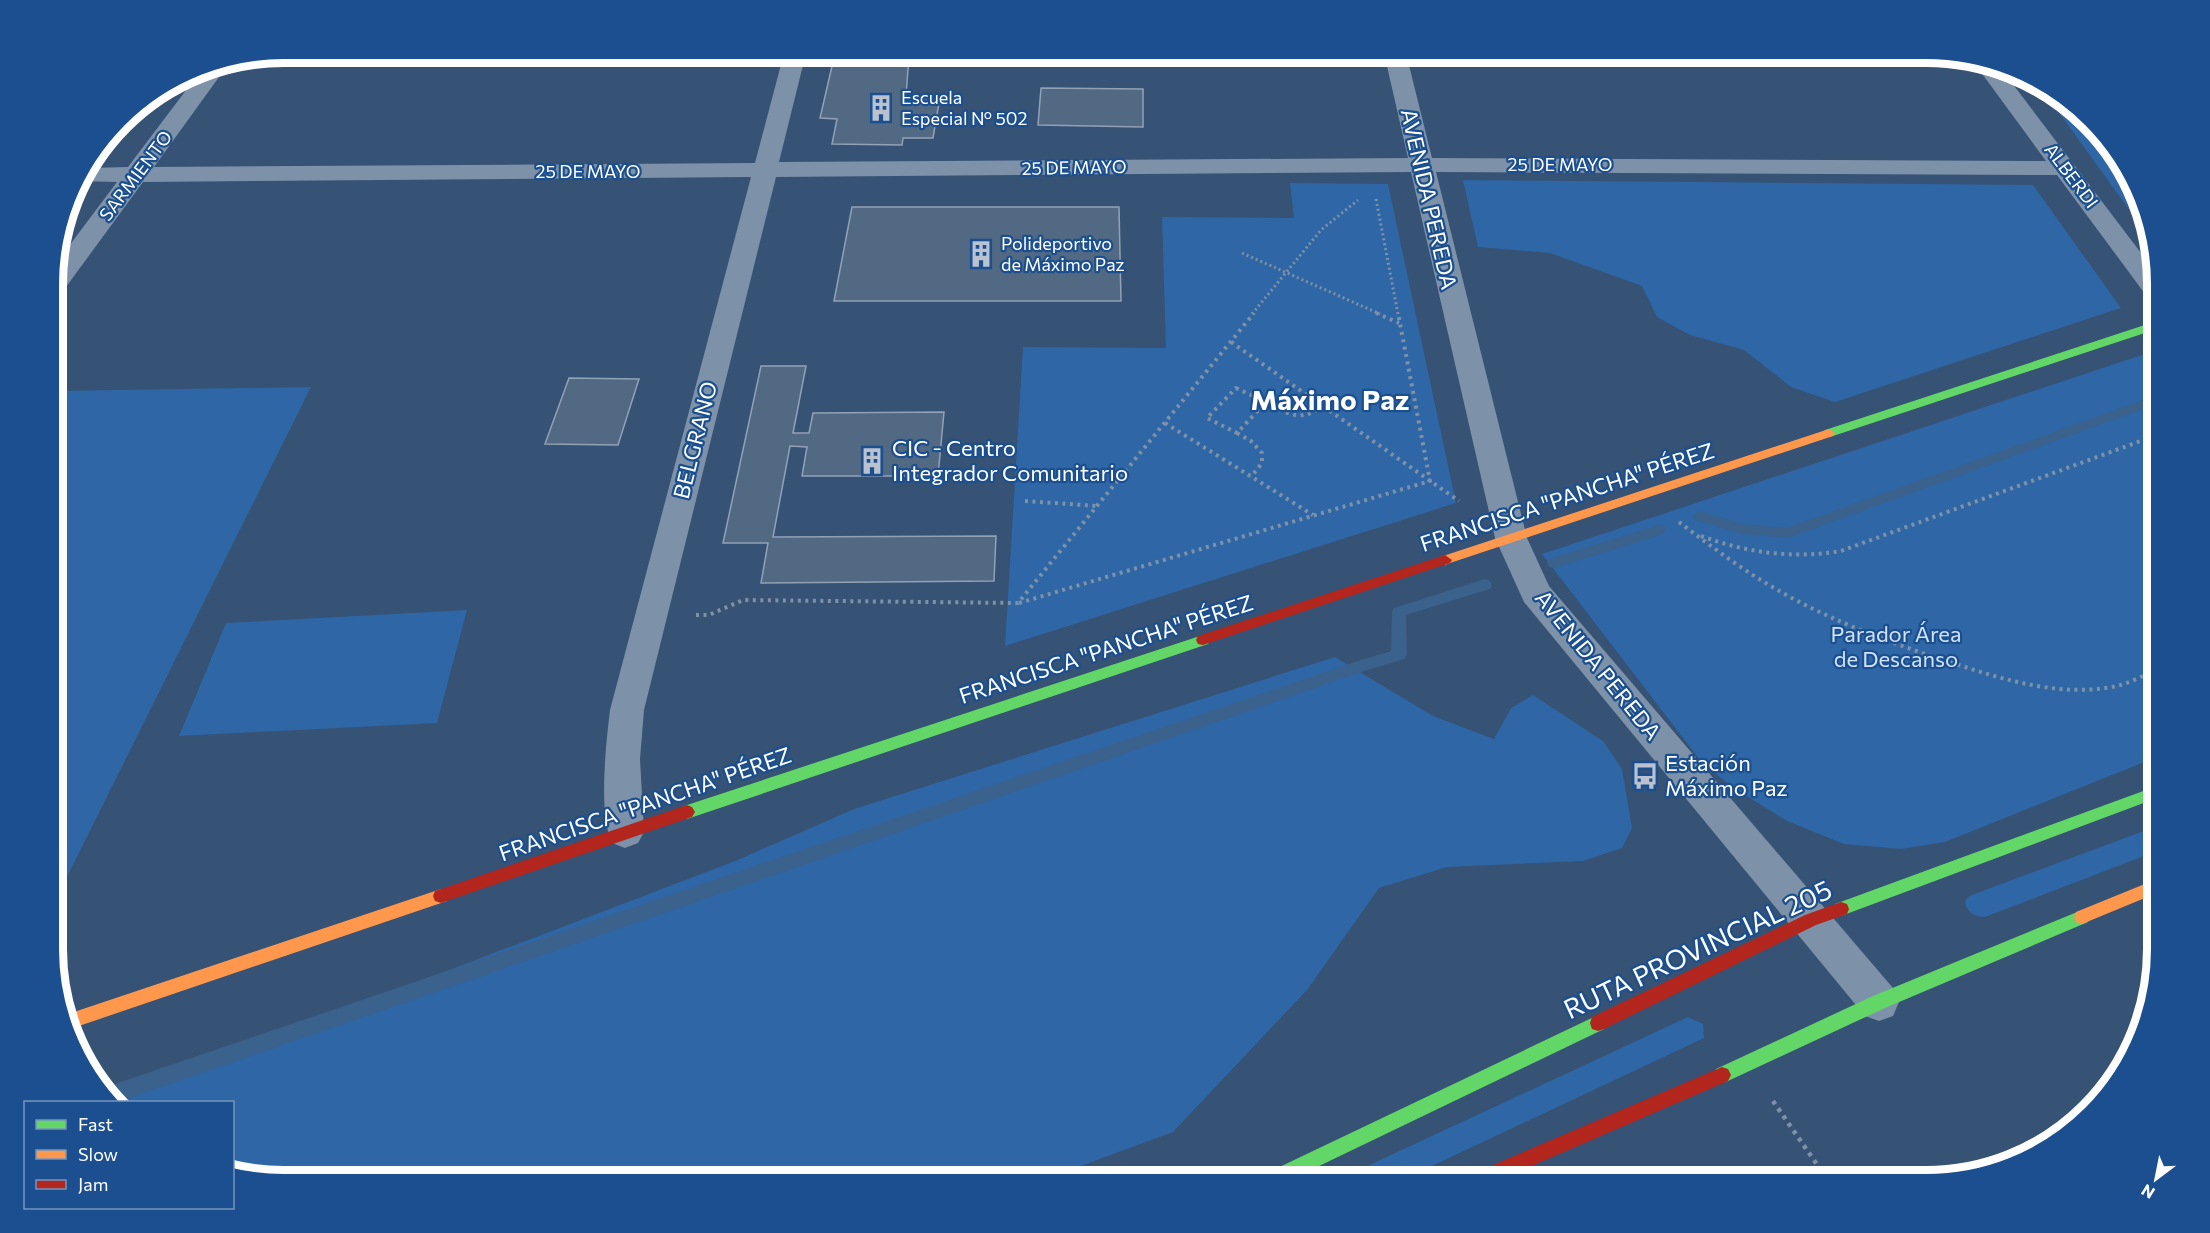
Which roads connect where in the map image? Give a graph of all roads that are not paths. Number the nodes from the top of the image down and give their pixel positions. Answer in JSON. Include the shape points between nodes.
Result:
{"nodes":[{"id":1,"x":792,"y":63,"type":"edge"},
{"id":2,"x":1398,"y":63,"type":"edge"},
{"id":3,"x":1994,"y":74,"type":"edge"},
{"id":4,"x":208,"y":77,"type":"edge"},
{"id":5,"x":1422,"y":165,"type":"junction"},
{"id":6,"x":2066,"y":168,"type":"junction"},
{"id":7,"x":764,"y":171,"type":"junction"},
{"id":8,"x":92,"y":175,"type":"edge"},
{"id":9,"x":136,"y":175,"type":"junction"},
{"id":10,"x":63,"y":273,"type":"edge"},
{"id":11,"x":2147,"y":278,"type":"edge"},
{"id":12,"x":2147,"y":328,"type":"edge"},
{"id":13,"x":1511,"y":538,"type":"junction"},
{"id":14,"x":2147,"y":796,"type":"edge"},
{"id":15,"x":625,"y":832,"type":"junction"},
{"id":16,"x":2147,"y":890,"type":"edge"},
{"id":17,"x":1811,"y":920,"type":"junction"},
{"id":18,"x":1879,"y":1002,"type":"junction"},
{"id":19,"x":75,"y":1019,"type":"edge"},
{"id":20,"x":1292,"y":1170,"type":"edge"},
{"id":21,"x":1501,"y":1170,"type":"edge"}],
"edges":[{"from":1,"to":7,"type":"street","name":"BELGRANO"},
{"from":2,"to":5,"type":"street","name":"AVENIDA PEREDA"},
{"from":3,"to":6,"type":"street","name":"ALBERDI"},
{"from":4,"to":9,"type":"street","name":"SARMIENTO"},
{"from":5,"to":6,"type":"street","name":"25 DE MAYO"},
{"from":5,"to":7,"type":"street","name":"25 DE MAYO"},
{"from":5,"to":13,"type":"street","name":"AVENIDA PEREDA"},
{"from":6,"to":11,"type":"street","name":"ALBERDI"},
{"from":7,"to":9,"type":"street","name":"25 DE MAYO"},
{"from":7,"to":15,"type":"street","name":"BELGRANO","via":[[627,710],[622,759]]},
{"from":8,"to":9,"type":"street","name":"25 DE MAYO"},
{"from":9,"to":10,"type":"street","name":"SARMIENTO"},
{"from":12,"to":13,"type":"street","name":"FRANCISCA \"PANCHA\" PÉREZ"},
{"from":13,"to":15,"type":"street","name":"FRANCISCA \"PANCHA\" PÉREZ"},
{"from":13,"to":17,"type":"street","name":"AVENIDA PEREDA","via":[[1536,593]]},
{"from":14,"to":17,"type":"street","name":"RUTA PROVINCIAL 205"},
{"from":15,"to":19,"type":"street","name":"FRANCISCA \"PANCHA\" PÉREZ"},
{"from":16,"to":18,"type":"street"},
{"from":17,"to":18,"type":"street","name":"AVENIDA PEREDA"},
{"from":17,"to":20,"type":"street","name":"RUTA PROVINCIAL 205"},
{"from":18,"to":21,"type":"street","via":[[1747,1064]]}]}
